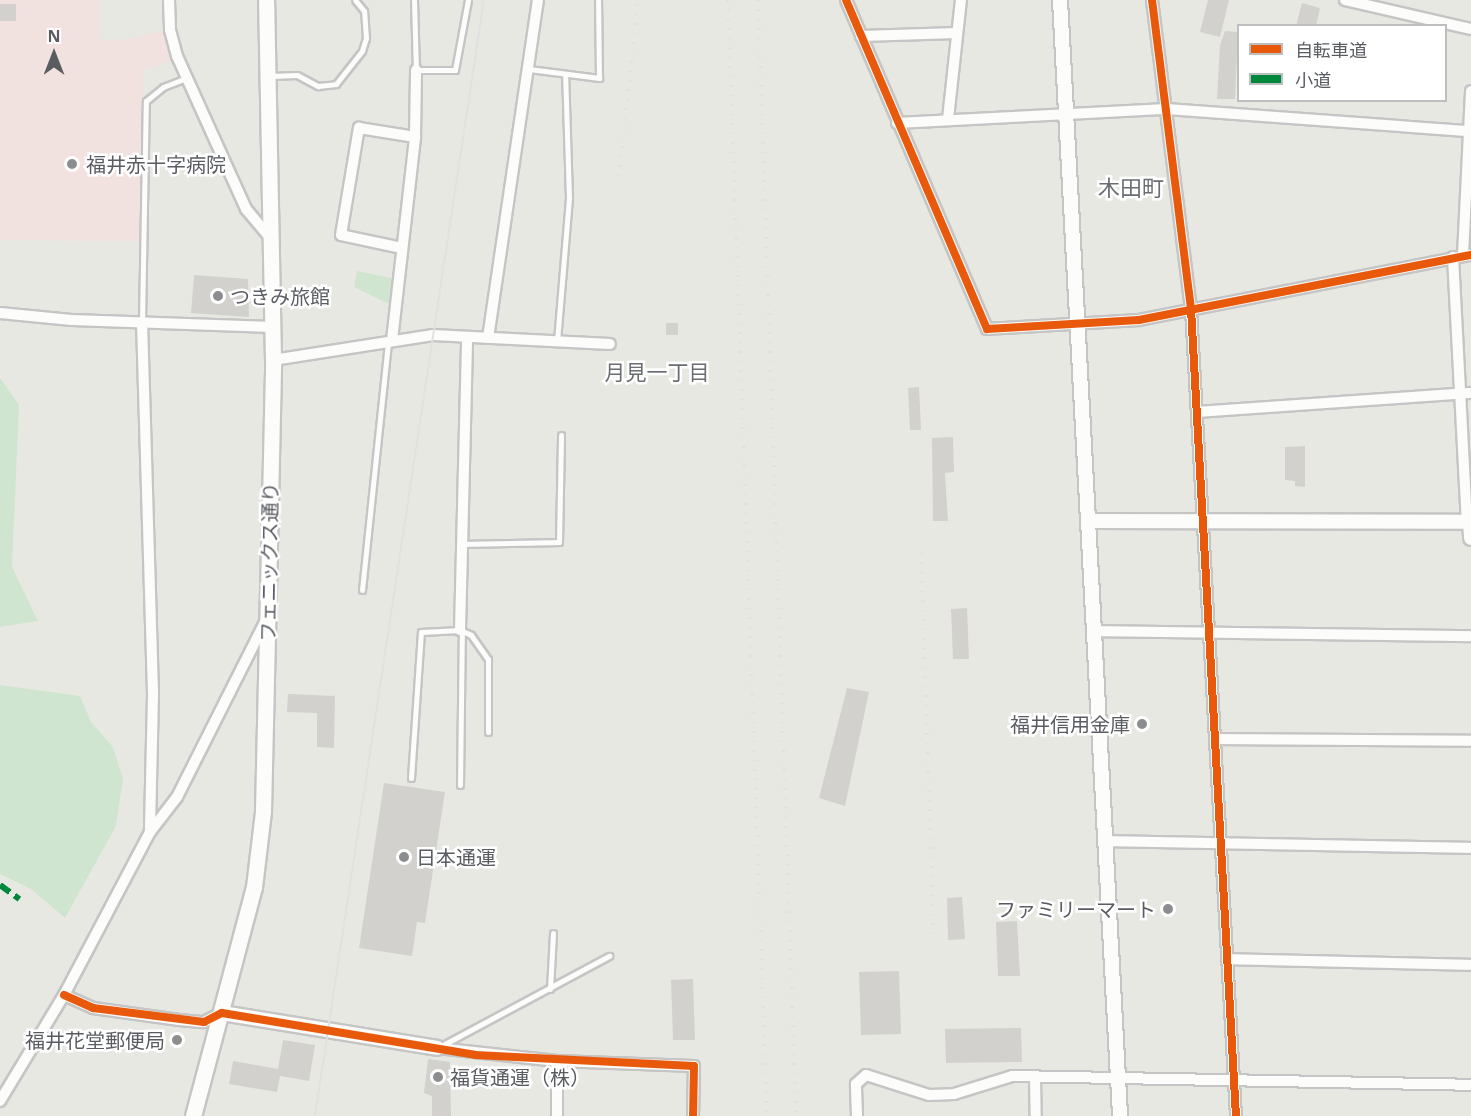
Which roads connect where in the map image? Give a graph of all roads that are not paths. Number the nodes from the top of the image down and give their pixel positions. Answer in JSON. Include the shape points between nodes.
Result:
{"nodes":[{"id":1,"x":169,"y":0,"type":"edge"},
{"id":2,"x":266,"y":0,"type":"edge"},
{"id":3,"x":355,"y":0,"type":"edge"},
{"id":4,"x":414,"y":0,"type":"edge"},
{"id":5,"x":468,"y":0,"type":"edge"},
{"id":6,"x":538,"y":0,"type":"edge"},
{"id":7,"x":598,"y":0,"type":"edge"},
{"id":8,"x":846,"y":0,"type":"edge"},
{"id":9,"x":961,"y":0,"type":"edge"},
{"id":10,"x":1060,"y":0,"type":"edge"},
{"id":11,"x":1152,"y":0,"type":"edge"},
{"id":12,"x":1345,"y":0,"type":"edge"},
{"id":13,"x":1471,"y":28,"type":"edge"},
{"id":14,"x":957,"y":33,"type":"junction"},
{"id":15,"x":861,"y":36,"type":"junction"},
{"id":16,"x":527,"y":69,"type":"junction"},
{"id":17,"x":416,"y":70,"type":"junction"},
{"id":18,"x":565,"y":74,"type":"junction"},
{"id":19,"x":267,"y":76,"type":"junction"},
{"id":20,"x":188,"y":78,"type":"junction"},
{"id":21,"x":1471,"y":91,"type":"edge"},
{"id":22,"x":1167,"y":109,"type":"junction"},
{"id":23,"x":1066,"y":115,"type":"junction"},
{"id":24,"x":948,"y":119,"type":"junction"},
{"id":25,"x":897,"y":123,"type":"junction"},
{"id":26,"x":1469,"y":131,"type":"junction"},
{"id":27,"x":415,"y":137,"type":"junction"},
{"id":28,"x":271,"y":239,"type":"junction"},
{"id":29,"x":402,"y":248,"type":"junction"},
{"id":30,"x":1462,"y":256,"type":"edge"},
{"id":31,"x":1191,"y":309,"type":"junction"},
{"id":32,"x":0,"y":313,"type":"edge"},
{"id":33,"x":142,"y":322,"type":"junction"},
{"id":34,"x":1077,"y":323,"type":"junction"},
{"id":35,"x":273,"y":327,"type":"junction"},
{"id":36,"x":467,"y":337,"type":"junction"},
{"id":37,"x":488,"y":338,"type":"junction"},
{"id":38,"x":390,"y":341,"type":"junction"},
{"id":39,"x":557,"y":341,"type":"junction"},
{"id":40,"x":609,"y":344,"type":"dead end"},
{"id":41,"x":273,"y":360,"type":"junction"},
{"id":42,"x":1465,"y":393,"type":"edge"},
{"id":43,"x":1198,"y":412,"type":"junction"},
{"id":44,"x":561,"y":435,"type":"dead end"},
{"id":45,"x":1203,"y":519,"type":"junction"},
{"id":46,"x":1088,"y":521,"type":"junction"},
{"id":47,"x":1470,"y":522,"type":"edge"},
{"id":48,"x":1471,"y":538,"type":"edge"},
{"id":49,"x":462,"y":544,"type":"junction"},
{"id":50,"x":362,"y":590,"type":"dead end"},
{"id":51,"x":267,"y":616,"type":"junction"},
{"id":52,"x":461,"y":631,"type":"junction"},
{"id":53,"x":1209,"y":631,"type":"junction"},
{"id":54,"x":1094,"y":632,"type":"junction"},
{"id":55,"x":1471,"y":636,"type":"edge"},
{"id":56,"x":488,"y":732,"type":"dead end"},
{"id":57,"x":1215,"y":739,"type":"junction"},
{"id":58,"x":1471,"y":741,"type":"edge"},
{"id":59,"x":411,"y":778,"type":"dead end"},
{"id":60,"x":460,"y":785,"type":"dead end"},
{"id":61,"x":150,"y":832,"type":"junction"},
{"id":62,"x":1106,"y":840,"type":"junction"},
{"id":63,"x":1221,"y":840,"type":"junction"},
{"id":64,"x":1471,"y":848,"type":"edge"},
{"id":65,"x":553,"y":933,"type":"dead end"},
{"id":66,"x":609,"y":956,"type":"dead end"},
{"id":67,"x":1227,"y":959,"type":"junction"},
{"id":68,"x":1471,"y":965,"type":"edge"},
{"id":69,"x":550,"y":988,"type":"junction"},
{"id":70,"x":64,"y":995,"type":"junction"},
{"id":71,"x":222,"y":1013,"type":"junction"},
{"id":72,"x":437,"y":1048,"type":"junction"},
{"id":73,"x":557,"y":1061,"type":"junction"},
{"id":74,"x":1035,"y":1077,"type":"junction"},
{"id":75,"x":1118,"y":1078,"type":"junction"},
{"id":76,"x":1234,"y":1081,"type":"junction"},
{"id":77,"x":1471,"y":1085,"type":"edge"},
{"id":78,"x":0,"y":1101,"type":"edge"},
{"id":79,"x":193,"y":1116,"type":"edge"},
{"id":80,"x":557,"y":1116,"type":"edge"},
{"id":81,"x":693,"y":1116,"type":"edge"},
{"id":82,"x":857,"y":1116,"type":"edge"},
{"id":83,"x":1036,"y":1116,"type":"edge"},
{"id":84,"x":1120,"y":1116,"type":"edge"},
{"id":85,"x":1236,"y":1116,"type":"edge"}],
"edges":[{"from":1,"to":20,"type":"street","via":[[170,30]]},
{"from":2,"to":19,"type":"main road","name":"フェニックス通り"},
{"from":3,"to":19,"type":"lane","via":[[364,11],[366,38],[362,51],[336,84],[318,86],[297,75]]},
{"from":4,"to":17,"type":"lane"},
{"from":5,"to":17,"type":"lane","via":[[454,70]]},
{"from":6,"to":16,"type":"street"},
{"from":7,"to":18,"type":"lane","via":[[599,78]]},
{"from":8,"to":15,"type":"street"},
{"from":9,"to":14,"type":"street"},
{"from":10,"to":23,"type":"street"},
{"from":11,"to":22,"type":"street"},
{"from":12,"to":13,"type":"street"},
{"from":14,"to":15,"type":"street"},
{"from":14,"to":24,"type":"street"},
{"from":15,"to":25,"type":"street"},
{"from":16,"to":18,"type":"lane"},
{"from":16,"to":37,"type":"street"},
{"from":17,"to":27,"type":"street"},
{"from":18,"to":39,"type":"lane","via":[[569,198]]},
{"from":19,"to":28,"type":"main road","name":"フェニックス通り"},
{"from":20,"to":28,"type":"street","via":[[246,209]]},
{"from":20,"to":33,"type":"lane","via":[[163,87],[146,101]]},
{"from":21,"to":26,"type":"street"},
{"from":22,"to":23,"type":"street"},
{"from":22,"to":26,"type":"street"},
{"from":22,"to":31,"type":"street"},
{"from":23,"to":24,"type":"street"},
{"from":23,"to":34,"type":"street"},
{"from":24,"to":25,"type":"street"},
{"from":25,"to":34,"type":"street","via":[[951,238],[987,329]]},
{"from":26,"to":30,"type":"street"},
{"from":27,"to":29,"type":"street"},
{"from":27,"to":29,"type":"street","via":[[359,128],[341,235]]},
{"from":28,"to":35,"type":"main road","name":"フェニックス通り"},
{"from":29,"to":38,"type":"street"},
{"from":30,"to":31,"type":"street"},
{"from":30,"to":42,"type":"street"},
{"from":31,"to":34,"type":"street","via":[[1139,320]]},
{"from":31,"to":43,"type":"street"},
{"from":32,"to":33,"type":"street"},
{"from":33,"to":35,"type":"street"},
{"from":33,"to":61,"type":"street","via":[[153,695]]},
{"from":34,"to":46,"type":"street"},
{"from":35,"to":41,"type":"main road","name":"フェニックス通り"},
{"from":36,"to":37,"type":"street"},
{"from":36,"to":38,"type":"street","via":[[433,335]]},
{"from":36,"to":49,"type":"street"},
{"from":37,"to":39,"type":"street"},
{"from":38,"to":41,"type":"street"},
{"from":38,"to":50,"type":"lane"},
{"from":39,"to":40,"type":"street"},
{"from":41,"to":51,"type":"main road","name":"フェニックス通り"},
{"from":42,"to":43,"type":"street"},
{"from":42,"to":47,"type":"street"},
{"from":43,"to":45,"type":"street"},
{"from":44,"to":49,"type":"lane","via":[[559,542]]},
{"from":45,"to":46,"type":"street"},
{"from":45,"to":47,"type":"street"},
{"from":45,"to":53,"type":"street"},
{"from":46,"to":54,"type":"street"},
{"from":47,"to":48,"type":"street"},
{"from":49,"to":52,"type":"street"},
{"from":51,"to":61,"type":"street","via":[[188,776]]},
{"from":51,"to":71,"type":"main road","name":"フェニックス通り","via":[[260,859]]},
{"from":52,"to":56,"type":"lane","via":[[471,635],[488,658]]},
{"from":52,"to":59,"type":"lane","via":[[422,632]]},
{"from":52,"to":60,"type":"lane"},
{"from":53,"to":54,"type":"street"},
{"from":53,"to":55,"type":"street"},
{"from":53,"to":57,"type":"street"},
{"from":54,"to":62,"type":"street"},
{"from":57,"to":58,"type":"street"},
{"from":57,"to":63,"type":"street"},
{"from":61,"to":70,"type":"street"},
{"from":62,"to":63,"type":"street"},
{"from":62,"to":75,"type":"street"},
{"from":63,"to":64,"type":"street"},
{"from":63,"to":67,"type":"street"},
{"from":65,"to":69,"type":"lane"},
{"from":66,"to":69,"type":"lane"},
{"from":67,"to":68,"type":"street"},
{"from":67,"to":76,"type":"street"},
{"from":69,"to":72,"type":"lane"},
{"from":70,"to":71,"type":"street","via":[[93,1008],[179,1020],[204,1022]]},
{"from":70,"to":78,"type":"street"},
{"from":71,"to":72,"type":"street"},
{"from":71,"to":79,"type":"main road","name":"フェニックス通り"},
{"from":72,"to":73,"type":"street"},
{"from":73,"to":80,"type":"street"},
{"from":73,"to":81,"type":"street","via":[[694,1066]]},
{"from":74,"to":75,"type":"street"},
{"from":74,"to":82,"type":"street","via":[[1012,1076],[936,1095],[914,1093],[861,1076],[856,1083]]},
{"from":74,"to":83,"type":"street"},
{"from":75,"to":76,"type":"street"},
{"from":75,"to":84,"type":"street"},
{"from":76,"to":77,"type":"street"},
{"from":76,"to":85,"type":"street"}]}
